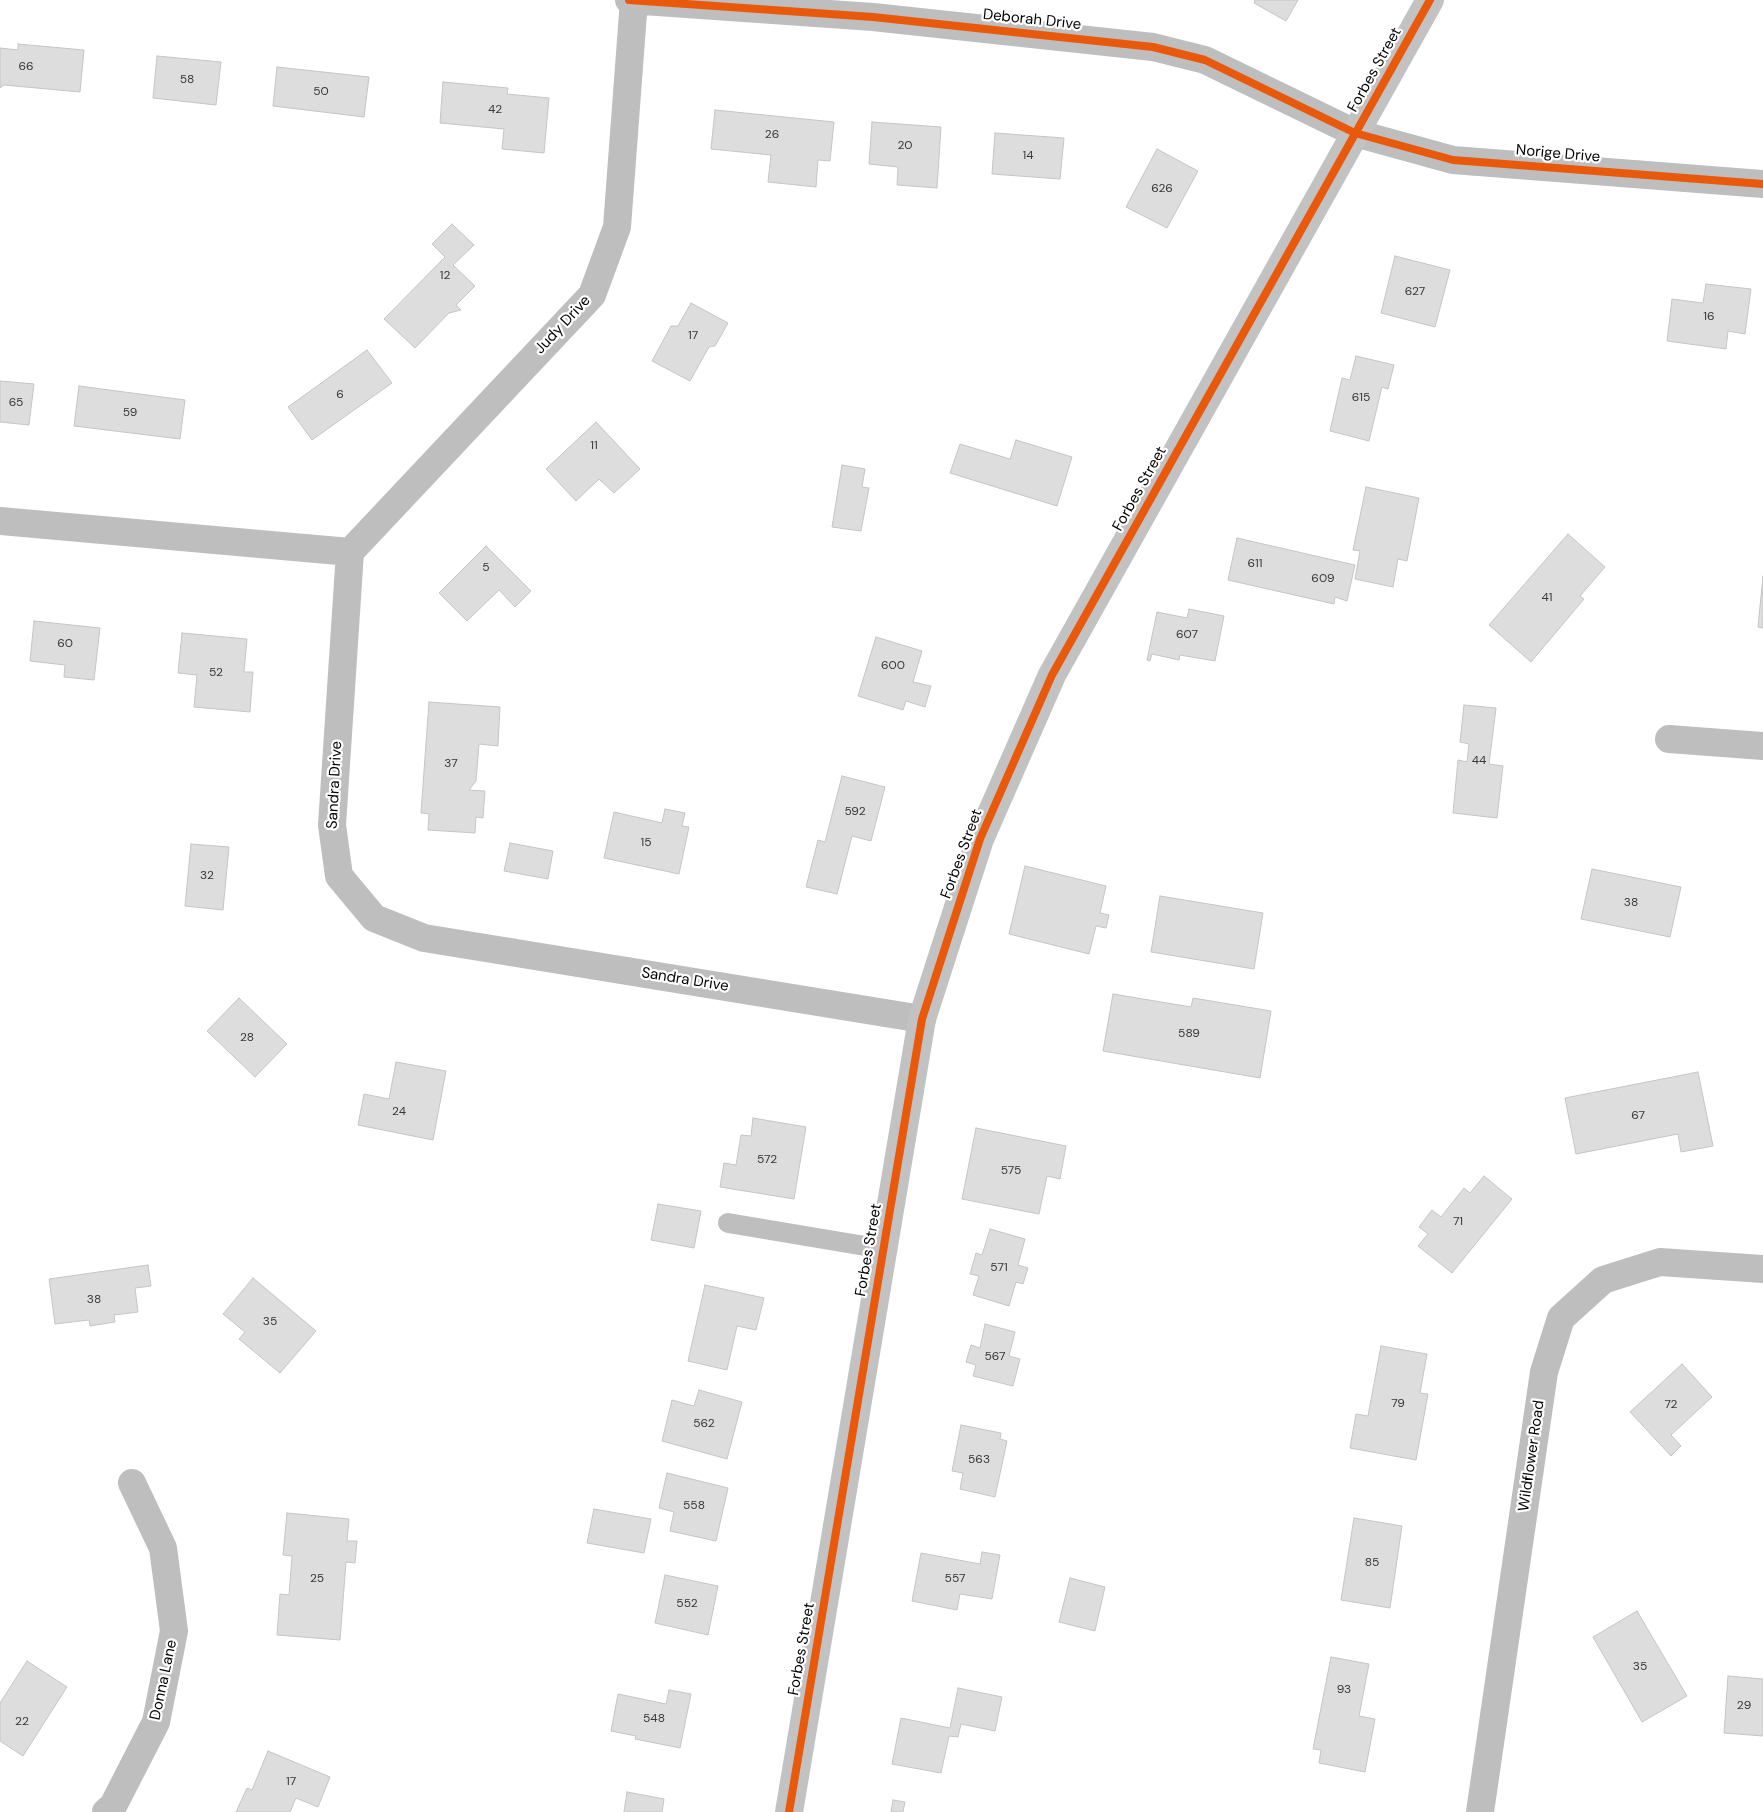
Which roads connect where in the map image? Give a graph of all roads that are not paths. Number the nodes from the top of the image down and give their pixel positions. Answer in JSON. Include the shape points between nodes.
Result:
{"nodes":[{"id":1,"x":629,"y":0,"type":"edge"},
{"id":2,"x":634,"y":0,"type":"edge"},
{"id":3,"x":1430,"y":0,"type":"edge"},
{"id":4,"x":874,"y":8,"type":"edge"},
{"id":5,"x":1355,"y":133,"type":"junction"},
{"id":6,"x":1763,"y":184,"type":"edge"},
{"id":7,"x":0,"y":521,"type":"edge"},
{"id":8,"x":350,"y":552,"type":"junction"},
{"id":9,"x":1669,"y":739,"type":"dead end"},
{"id":10,"x":1763,"y":746,"type":"edge"},
{"id":11,"x":922,"y":1018,"type":"junction"},
{"id":12,"x":728,"y":1223,"type":"dead end"},
{"id":13,"x":883,"y":1249,"type":"junction"},
{"id":14,"x":1763,"y":1269,"type":"edge"},
{"id":15,"x":132,"y":1483,"type":"dead end"},
{"id":16,"x":106,"y":1812,"type":"edge"},
{"id":17,"x":789,"y":1812,"type":"edge"},
{"id":18,"x":1484,"y":1812,"type":"edge"}],
"edges":[{"from":1,"to":2,"type":"street","name":"Deborah Drive"},
{"from":2,"to":4,"type":"street","name":"Deborah Drive"},
{"from":2,"to":8,"type":"street","name":"Judy Drive","via":[[617,228],[592,295]]},
{"from":3,"to":5,"type":"main road","name":"Forbes Street"},
{"from":4,"to":5,"type":"street","name":"Deborah Drive","via":[[1153,46],[1205,60]]},
{"from":5,"to":6,"type":"street","name":"Norige Drive","via":[[1453,160]]},
{"from":5,"to":11,"type":"main road","name":"Forbes Street","via":[[1052,675],[980,839]]},
{"from":7,"to":8,"type":"street"},
{"from":8,"to":11,"type":"street","name":"Sandra Drive","via":[[332,825],[338,876],[374,918],[424,938]]},
{"from":9,"to":10,"type":"street"},
{"from":11,"to":13,"type":"main road","name":"Forbes Street"},
{"from":12,"to":13,"type":"lane"},
{"from":13,"to":17,"type":"main road","name":"Forbes Street"},
{"from":14,"to":18,"type":"street","name":"Wildflower Road","via":[[1660,1262],[1604,1280],[1561,1318],[1544,1372]]},
{"from":15,"to":16,"type":"street","name":"Donna Lane","via":[[163,1548],[174,1631],[156,1722],[113,1806]]}]}
